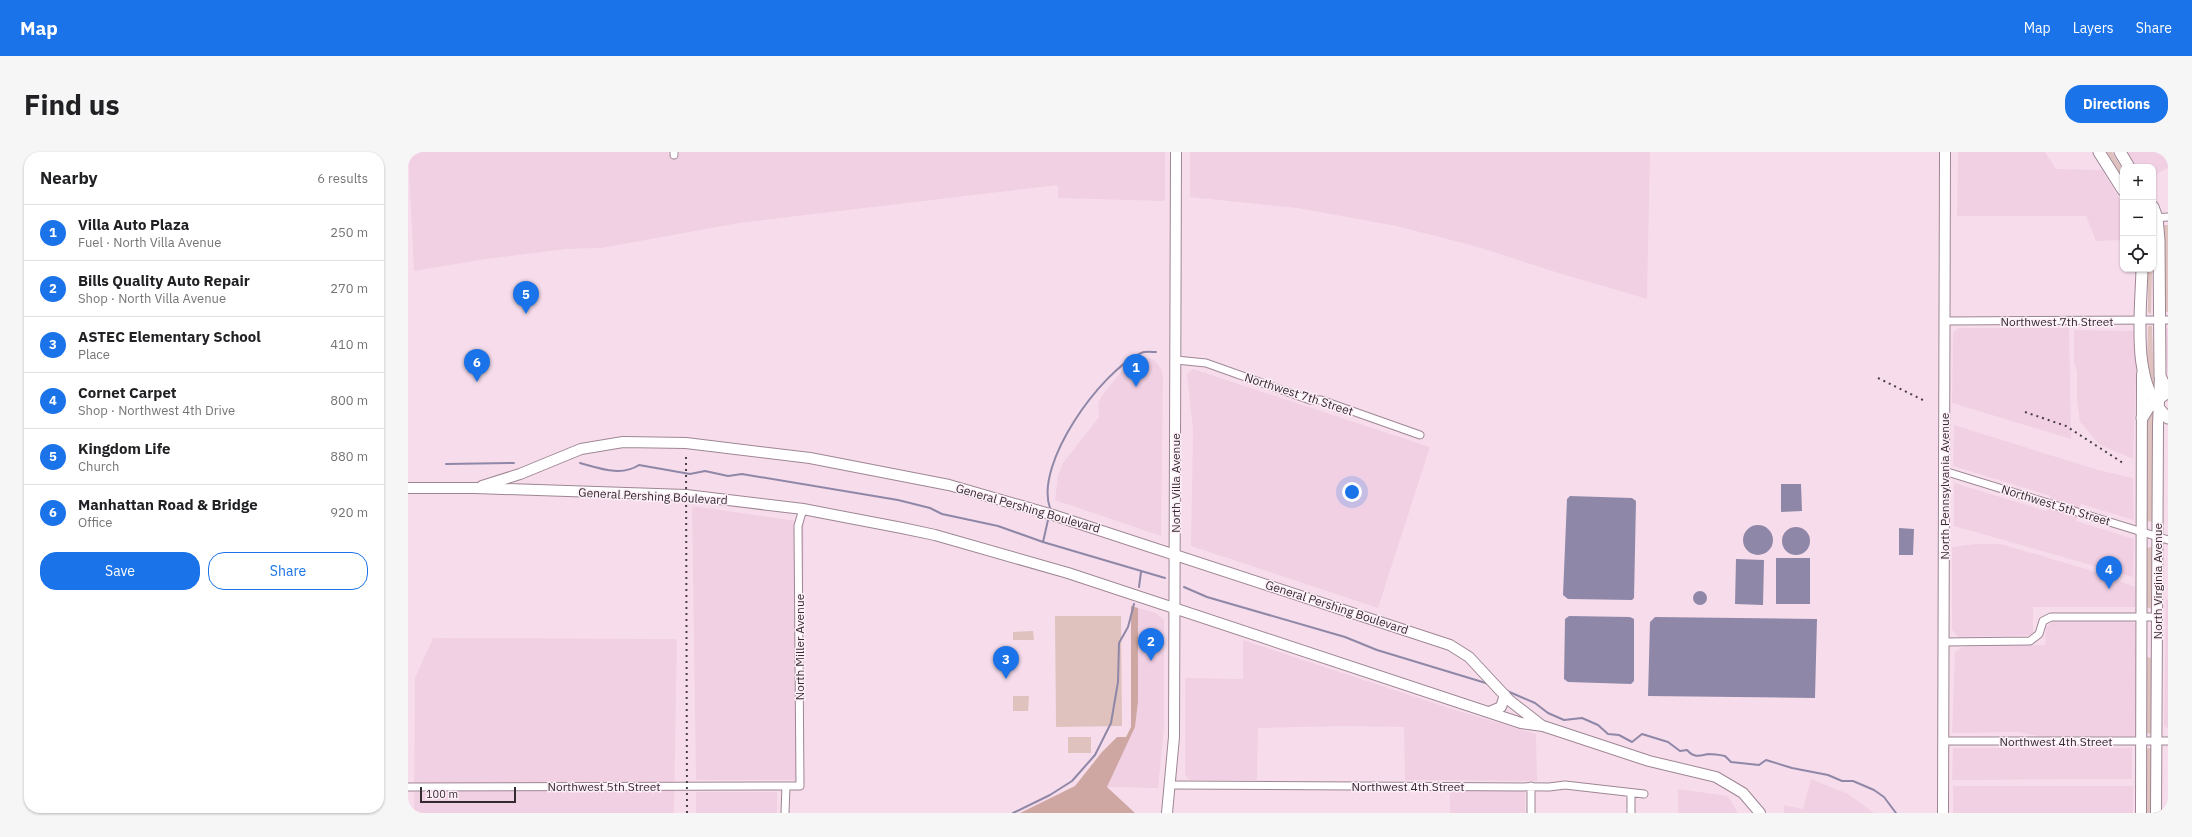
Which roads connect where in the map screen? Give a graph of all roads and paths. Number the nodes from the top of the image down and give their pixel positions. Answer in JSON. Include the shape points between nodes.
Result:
{"nodes":[{"id":1,"x":1176,"y":152,"type":"edge"},
{"id":2,"x":2099,"y":152,"type":"edge"},
{"id":3,"x":2120,"y":152,"type":"edge"},
{"id":4,"x":1945,"y":154,"type":"edge"},
{"id":5,"x":2127,"y":164,"type":"edge"},
{"id":6,"x":2120,"y":185,"type":"edge"},
{"id":7,"x":2159,"y":218,"type":"edge"},
{"id":8,"x":2142,"y":272,"type":"edge"},
{"id":9,"x":2163,"y":320,"type":"edge"},
{"id":10,"x":1945,"y":321,"type":"junction"},
{"id":11,"x":2141,"y":321,"type":"junction"},
{"id":12,"x":1176,"y":360,"type":"junction"},
{"id":13,"x":2142,"y":368,"type":"junction"},
{"id":14,"x":2161,"y":399,"type":"edge"},
{"id":15,"x":2142,"y":418,"type":"junction"},
{"id":16,"x":2168,"y":418,"type":"edge"},
{"id":17,"x":1420,"y":434,"type":"dead end"},
{"id":18,"x":1944,"y":471,"type":"junction"},
{"id":19,"x":408,"y":488,"type":"edge"},
{"id":20,"x":475,"y":488,"type":"junction"},
{"id":21,"x":803,"y":509,"type":"junction"},
{"id":22,"x":2142,"y":532,"type":"junction"},
{"id":23,"x":2158,"y":537,"type":"junction"},
{"id":24,"x":2168,"y":540,"type":"edge"},
{"id":25,"x":1175,"y":554,"type":"junction"},
{"id":26,"x":1174,"y":608,"type":"junction"},
{"id":27,"x":2142,"y":617,"type":"junction"},
{"id":28,"x":2157,"y":617,"type":"junction"},
{"id":29,"x":1944,"y":642,"type":"junction"},
{"id":30,"x":2142,"y":652,"type":"junction"},
{"id":31,"x":2157,"y":652,"type":"junction"},
{"id":32,"x":1505,"y":694,"type":"junction"},
{"id":33,"x":1489,"y":712,"type":"junction"},
{"id":34,"x":1543,"y":726,"type":"junction"},
{"id":35,"x":1943,"y":741,"type":"junction"},
{"id":36,"x":2141,"y":741,"type":"junction"},
{"id":37,"x":2156,"y":741,"type":"junction"},
{"id":38,"x":2168,"y":741,"type":"edge"},
{"id":39,"x":1170,"y":785,"type":"junction"},
{"id":40,"x":786,"y":786,"type":"junction"},
{"id":41,"x":800,"y":786,"type":"joint"},
{"id":42,"x":1532,"y":786,"type":"junction"},
{"id":43,"x":408,"y":787,"type":"edge"},
{"id":44,"x":1631,"y":794,"type":"junction"},
{"id":45,"x":1644,"y":794,"type":"dead end"},
{"id":46,"x":786,"y":813,"type":"edge"},
{"id":47,"x":1168,"y":813,"type":"edge"},
{"id":48,"x":1531,"y":813,"type":"edge"},
{"id":49,"x":1630,"y":813,"type":"edge"},
{"id":50,"x":1760,"y":813,"type":"edge"},
{"id":51,"x":1943,"y":813,"type":"edge"},
{"id":52,"x":2141,"y":813,"type":"edge"},
{"id":53,"x":2156,"y":813,"type":"edge"}],
"edges":[{"from":1,"to":12,"type":"main road","name":"North Villa Avenue"},
{"from":2,"to":6,"type":"main road"},
{"from":3,"to":5,"type":"main road"},
{"from":4,"to":10,"type":"main road","name":"North Pennsylvania Avenue"},
{"from":7,"to":9,"type":"main road"},
{"from":8,"to":11,"type":"main road","name":"North Virginia Avenue"},
{"from":9,"to":11,"type":"street","name":"Northwest 7th Street"},
{"from":9,"to":14,"type":"main road"},
{"from":10,"to":11,"type":"street","name":"Northwest 7th Street"},
{"from":10,"to":18,"type":"main road","name":"North Pennsylvania Avenue"},
{"from":11,"to":13,"type":"main road","name":"North Virginia Avenue"},
{"from":12,"to":17,"type":"street","name":"Northwest 7th Street","via":[[1206,363],[1310,400],[1321,400]]},
{"from":12,"to":25,"type":"main road","name":"North Villa Avenue"},
{"from":13,"to":14,"type":"main road","via":[[2146,387]]},
{"from":13,"to":15,"type":"main road","name":"North Virginia Avenue"},
{"from":14,"to":15,"type":"main road","via":[[2150,405]]},
{"from":14,"to":16,"type":"main road"},
{"from":14,"to":23,"type":"main road","name":"North Virginia Avenue"},
{"from":15,"to":22,"type":"main road","name":"North Virginia Avenue"},
{"from":18,"to":22,"type":"street","name":"Northwest 5th Street"},
{"from":18,"to":29,"type":"main road","name":"North Pennsylvania Avenue"},
{"from":19,"to":20,"type":"main road","name":"General Pershing Boulevard"},
{"from":20,"to":21,"type":"main road","name":"General Pershing Boulevard","via":[[686,495]]},
{"from":20,"to":25,"type":"main road","name":"General Pershing Boulevard","via":[[520,474],[581,449],[603,444],[664,442],[729,447],[810,458],[949,485],[1095,527]]},
{"from":21,"to":26,"type":"main road","name":"General Pershing Boulevard","via":[[935,535],[1068,573]]},
{"from":21,"to":41,"type":"street","name":"North Miller Avenue","via":[[798,526]]},
{"from":22,"to":23,"type":"street","name":"Northwest 5th Street"},
{"from":22,"to":27,"type":"main road","name":"North Virginia Avenue"},
{"from":23,"to":24,"type":"street","name":"Northwest 5th Street"},
{"from":23,"to":28,"type":"main road","name":"North Virginia Avenue"},
{"from":25,"to":26,"type":"main road","name":"North Villa Avenue"},
{"from":25,"to":32,"type":"main road","name":"General Pershing Boulevard","via":[[1450,645],[1469,657]]},
{"from":26,"to":33,"type":"main road","name":"General Pershing Boulevard"},
{"from":26,"to":39,"type":"main road","name":"North Villa Avenue","via":[[1174,737]]},
{"from":27,"to":28,"type":"street"},
{"from":27,"to":29,"type":"street","via":[[2051,617],[2043,621],[2039,634],[2030,641]]},
{"from":27,"to":30,"type":"main road","name":"North Virginia Avenue"},
{"from":28,"to":31,"type":"main road","name":"North Virginia Avenue"},
{"from":29,"to":35,"type":"main road","name":"North Pennsylvania Avenue"},
{"from":30,"to":31,"type":"main road"},
{"from":30,"to":36,"type":"main road","name":"North Virginia Avenue"},
{"from":31,"to":37,"type":"main road","name":"North Virginia Avenue"},
{"from":32,"to":33,"type":"main road","via":[[1501,707]]},
{"from":32,"to":34,"type":"main road","name":"General Pershing Boulevard"},
{"from":33,"to":34,"type":"main road","name":"General Pershing Boulevard","via":[[1521,723]]},
{"from":34,"to":50,"type":"main road","name":"General Pershing Boulevard","via":[[1649,761],[1716,777],[1742,793]]},
{"from":35,"to":36,"type":"street","name":"Northwest 4th Street"},
{"from":35,"to":51,"type":"main road","name":"North Pennsylvania Avenue"},
{"from":36,"to":37,"type":"street","name":"Northwest 4th Street"},
{"from":36,"to":52,"type":"main road","name":"North Virginia Avenue"},
{"from":37,"to":38,"type":"street","name":"Northwest 4th Street"},
{"from":37,"to":53,"type":"main road","name":"North Virginia Avenue"},
{"from":39,"to":42,"type":"street","name":"Northwest 4th Street"},
{"from":39,"to":47,"type":"main road","name":"North Villa Avenue"},
{"from":40,"to":41,"type":"street","name":"Northwest 5th Street"},
{"from":40,"to":43,"type":"street","name":"Northwest 5th Street"},
{"from":40,"to":46,"type":"street"},
{"from":42,"to":44,"type":"street","name":"Northwest 4th Street","via":[[1565,785]]},
{"from":42,"to":48,"type":"street"},
{"from":44,"to":45,"type":"street","name":"Northwest 4th Street"},
{"from":44,"to":49,"type":"street"}]}
